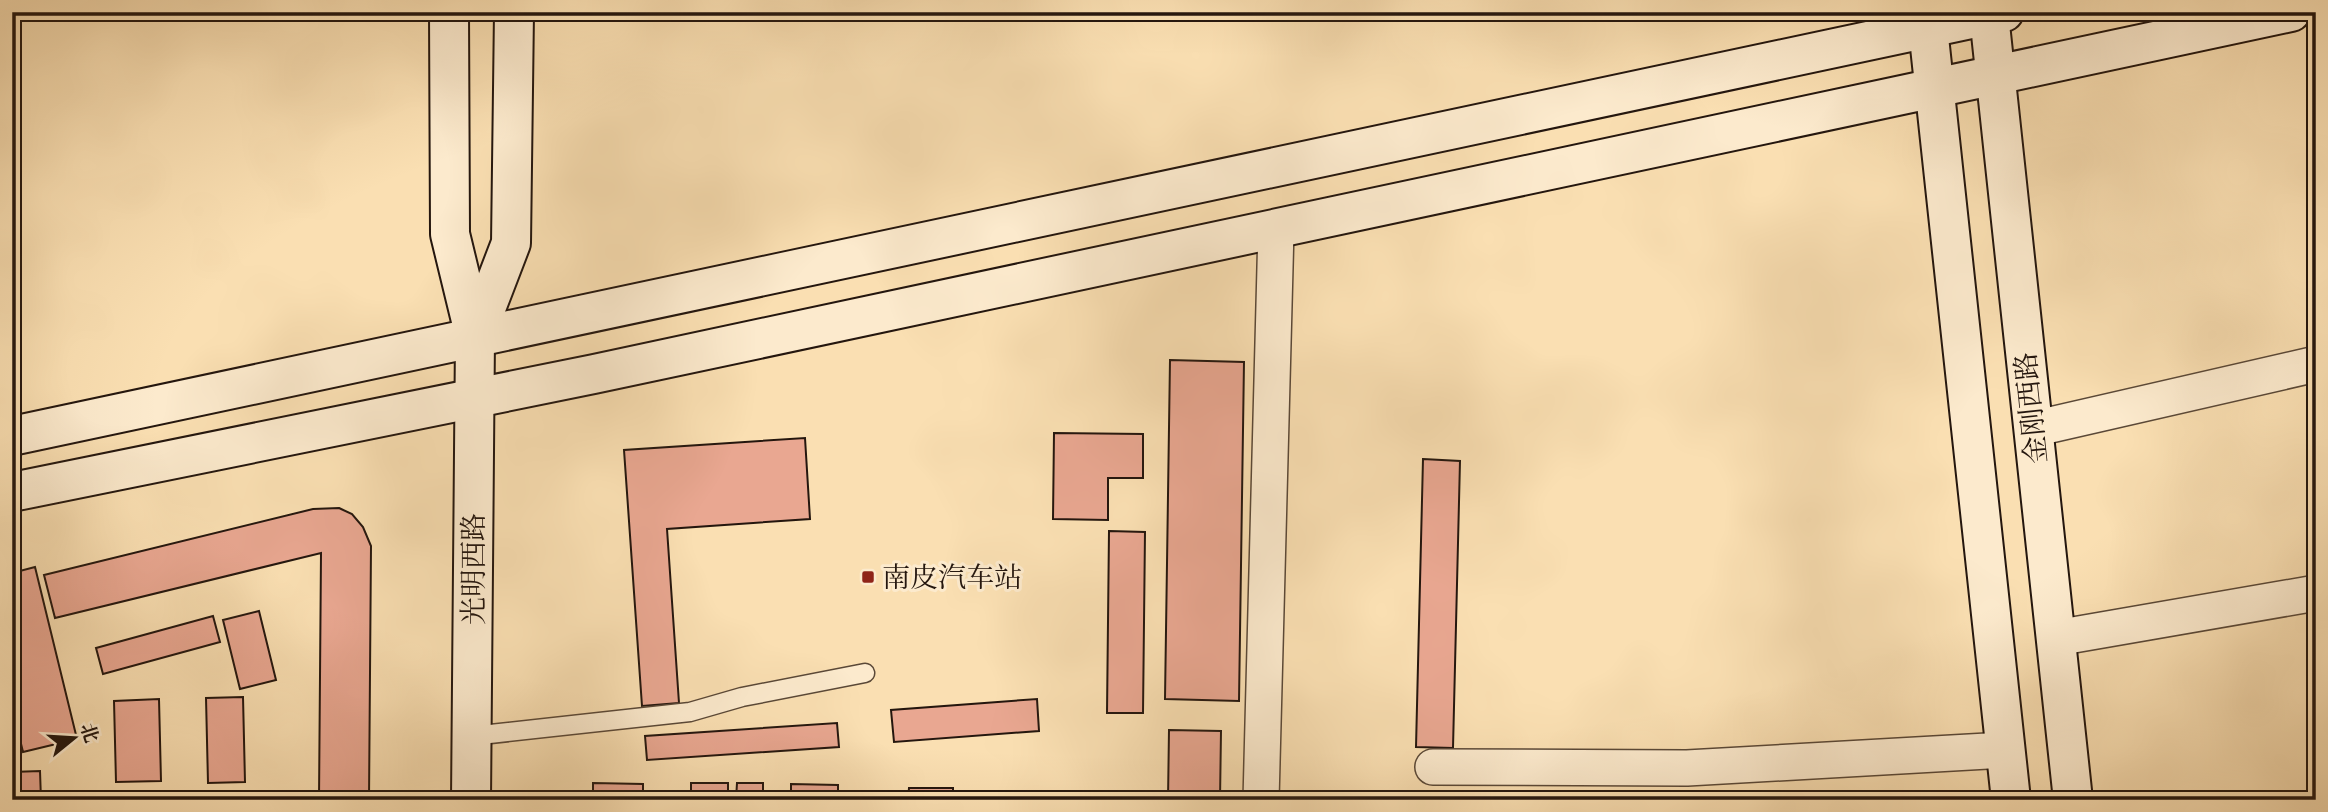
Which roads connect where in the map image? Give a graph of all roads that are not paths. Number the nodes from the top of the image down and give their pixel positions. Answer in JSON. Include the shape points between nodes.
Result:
{"nodes":[{"id":1,"x":449,"y":12,"type":"edge"},
{"id":2,"x":514,"y":12,"type":"edge"},
{"id":3,"x":2291,"y":12,"type":"edge"},
{"id":4,"x":1996,"y":14,"type":"edge"},
{"id":5,"x":1928,"y":28,"type":"junction"},
{"id":6,"x":1995,"y":75,"type":"junction"},
{"id":7,"x":1934,"y":88,"type":"junction"},
{"id":8,"x":1276,"y":229,"type":"junction"},
{"id":9,"x":475,"y":337,"type":"junction"},
{"id":10,"x":2316,"y":364,"type":"edge"},
{"id":11,"x":475,"y":398,"type":"junction"},
{"id":12,"x":2033,"y":429,"type":"junction"},
{"id":13,"x":12,"y":436,"type":"edge"},
{"id":14,"x":12,"y":492,"type":"edge"},
{"id":15,"x":2316,"y":593,"type":"edge"},
{"id":16,"x":2056,"y":638,"type":"junction"},
{"id":17,"x":865,"y":673,"type":"dead end"},
{"id":18,"x":472,"y":736,"type":"junction"},
{"id":19,"x":2005,"y":750,"type":"junction"},
{"id":20,"x":1433,"y":767,"type":"dead end"},
{"id":21,"x":471,"y":800,"type":"edge"},
{"id":22,"x":1261,"y":800,"type":"edge"},
{"id":23,"x":2011,"y":800,"type":"edge"},
{"id":24,"x":2073,"y":800,"type":"edge"}],
"edges":[{"from":1,"to":9,"type":"main road","via":[[450,233]]},
{"from":2,"to":9,"type":"main road","via":[[511,243]]},
{"from":3,"to":6,"type":"main road"},
{"from":4,"to":5,"type":"main road"},
{"from":4,"to":6,"type":"main road","name":"金刚西路"},
{"from":5,"to":7,"type":"main road"},
{"from":5,"to":9,"type":"main road"},
{"from":6,"to":7,"type":"main road"},
{"from":6,"to":12,"type":"main road","name":"金刚西路"},
{"from":7,"to":8,"type":"main road"},
{"from":7,"to":19,"type":"main road"},
{"from":8,"to":11,"type":"main road"},
{"from":8,"to":22,"type":"street"},
{"from":9,"to":11,"type":"main road","name":"光明西路"},
{"from":9,"to":13,"type":"main road"},
{"from":10,"to":12,"type":"street"},
{"from":11,"to":14,"type":"main road"},
{"from":11,"to":18,"type":"main road","name":"光明西路"},
{"from":12,"to":16,"type":"main road","name":"金刚西路"},
{"from":15,"to":16,"type":"street"},
{"from":16,"to":24,"type":"main road","name":"金刚西路"},
{"from":17,"to":18,"type":"lane","via":[[690,712]]},
{"from":18,"to":21,"type":"main road","name":"光明西路"},
{"from":19,"to":20,"type":"street","via":[[1687,768]]},
{"from":19,"to":23,"type":"main road"}]}
